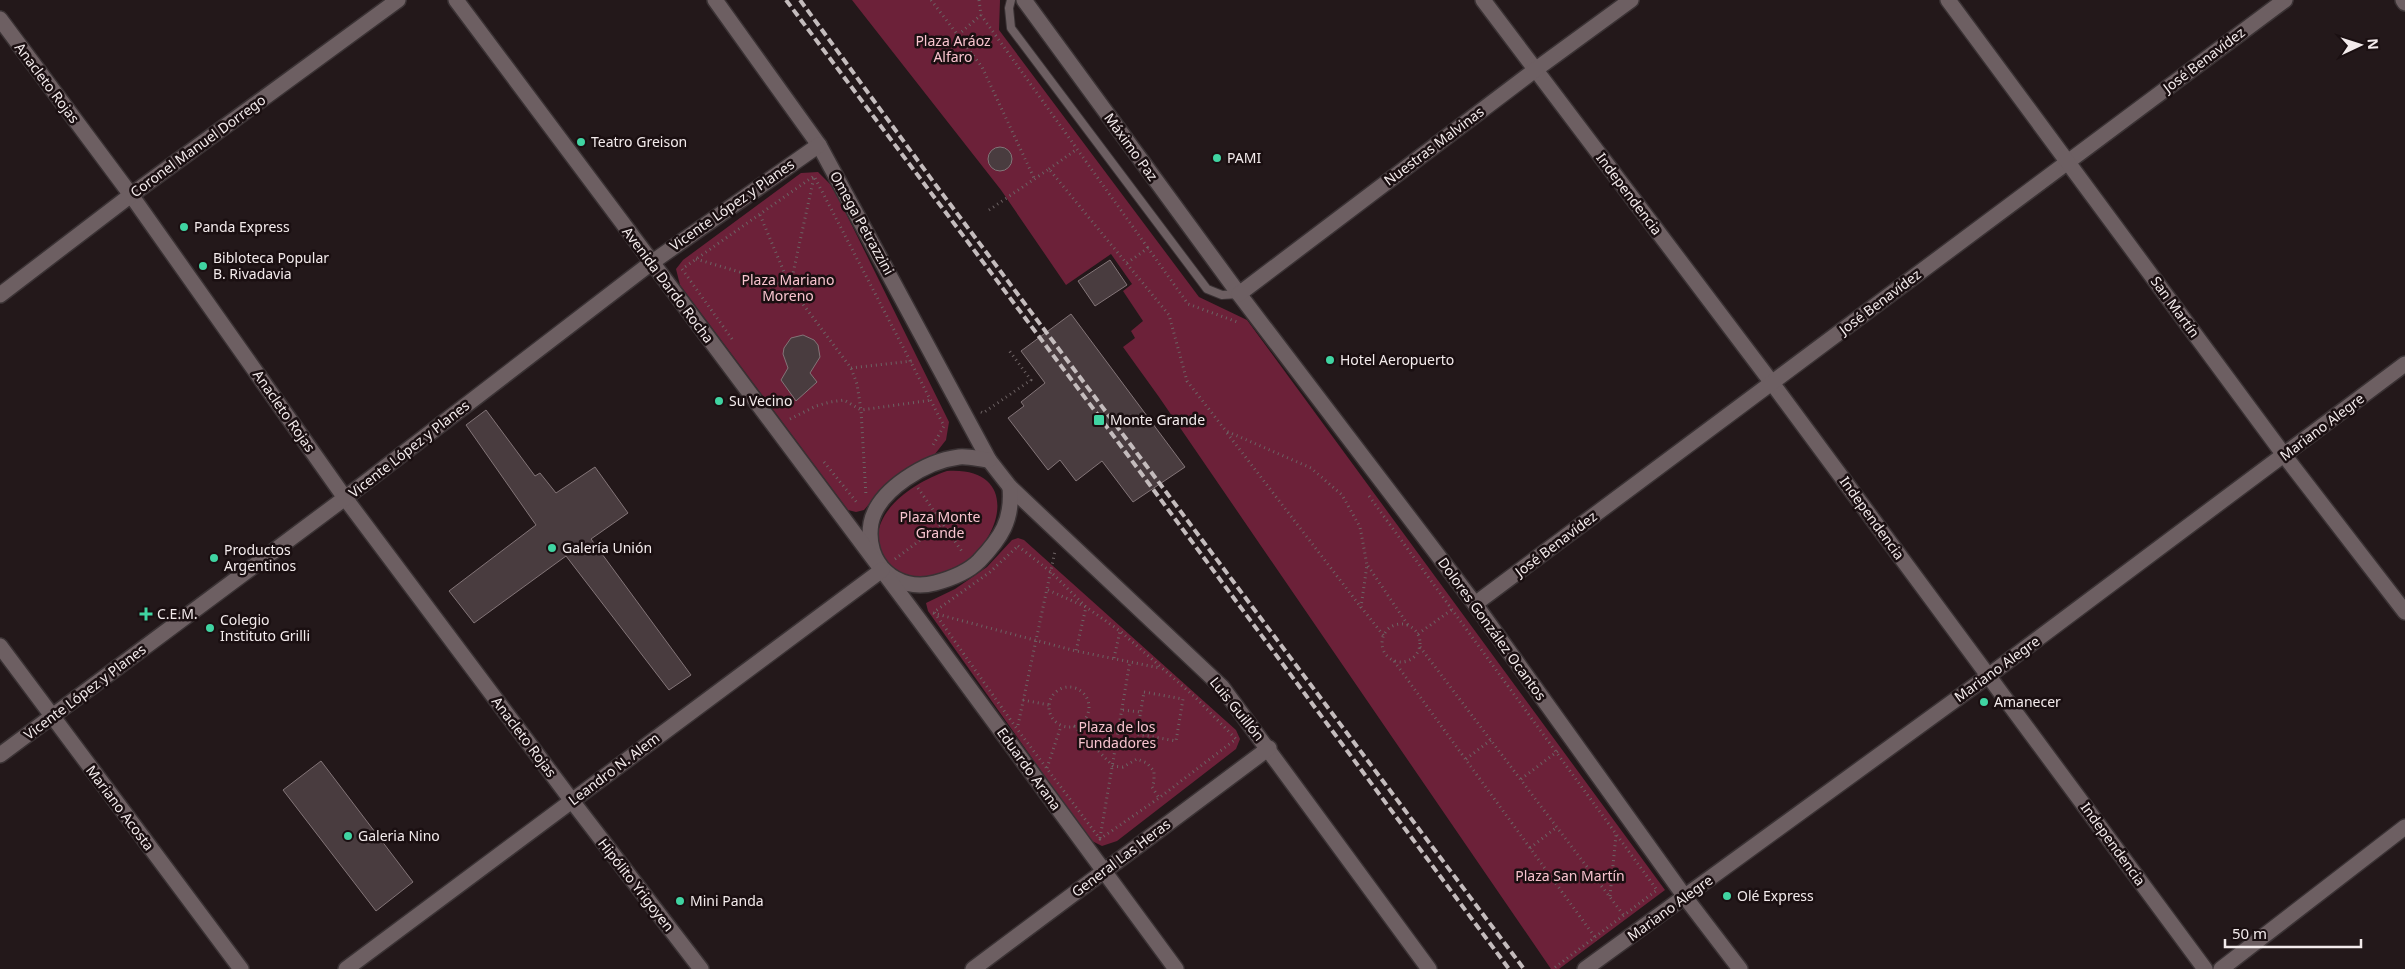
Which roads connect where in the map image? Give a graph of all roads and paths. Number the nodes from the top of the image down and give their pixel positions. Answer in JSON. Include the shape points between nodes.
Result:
{"nodes":[{"id":1,"x":398,"y":0,"type":"edge"},
{"id":2,"x":456,"y":0,"type":"edge"},
{"id":3,"x":715,"y":0,"type":"edge"},
{"id":4,"x":931,"y":0,"type":"edge"},
{"id":5,"x":979,"y":0,"type":"edge"},
{"id":6,"x":1011,"y":0,"type":"edge"},
{"id":7,"x":1024,"y":0,"type":"edge"},
{"id":8,"x":1483,"y":0,"type":"edge"},
{"id":9,"x":1632,"y":0,"type":"edge"},
{"id":10,"x":1948,"y":0,"type":"edge"},
{"id":11,"x":2285,"y":0,"type":"edge"},
{"id":12,"x":981,"y":15,"type":"junction"},
{"id":13,"x":0,"y":19,"type":"edge"},
{"id":14,"x":958,"y":36,"type":"junction"},
{"id":15,"x":1535,"y":70,"type":"junction"},
{"id":16,"x":819,"y":145,"type":"junction"},
{"id":17,"x":1077,"y":149,"type":"junction"},
{"id":18,"x":2068,"y":161,"type":"junction"},
{"id":19,"x":1049,"y":169,"type":"junction"},
{"id":20,"x":814,"y":176,"type":"junction"},
{"id":21,"x":1034,"y":178,"type":"junction"},
{"id":22,"x":131,"y":195,"type":"junction"},
{"id":23,"x":988,"y":210,"type":"dead end"},
{"id":24,"x":760,"y":215,"type":"junction"},
{"id":25,"x":1148,"y":248,"type":"junction"},
{"id":26,"x":696,"y":259,"type":"junction"},
{"id":27,"x":651,"y":262,"type":"junction"},
{"id":28,"x":1127,"y":263,"type":"junction"},
{"id":29,"x":790,"y":287,"type":"junction"},
{"id":30,"x":1238,"y":294,"type":"junction"},
{"id":31,"x":0,"y":295,"type":"edge"},
{"id":32,"x":1242,"y":324,"type":"dead end"},
{"id":33,"x":733,"y":340,"type":"dead end"},
{"id":34,"x":1008,"y":349,"type":"dead end"},
{"id":35,"x":912,"y":361,"type":"junction"},
{"id":36,"x":2405,"y":364,"type":"edge"},
{"id":37,"x":851,"y":368,"type":"junction"},
{"id":38,"x":1772,"y":383,"type":"junction"},
{"id":39,"x":931,"y":400,"type":"junction"},
{"id":40,"x":957,"y":400,"type":"junction"},
{"id":41,"x":861,"y":410,"type":"junction"},
{"id":42,"x":784,"y":412,"type":"dead end"},
{"id":43,"x":790,"y":420,"type":"junction"},
{"id":44,"x":796,"y":427,"type":"dead end"},
{"id":45,"x":1226,"y":431,"type":"junction"},
{"id":46,"x":929,"y":448,"type":"dead end"},
{"id":47,"x":2284,"y":455,"type":"junction"},
{"id":48,"x":821,"y":458,"type":"dead end"},
{"id":49,"x":989,"y":460,"type":"junction"},
{"id":50,"x":924,"y":485,"type":"dead end"},
{"id":51,"x":1010,"y":487,"type":"junction"},
{"id":52,"x":918,"y":488,"type":"junction"},
{"id":53,"x":872,"y":492,"type":"dead end"},
{"id":54,"x":1368,"y":493,"type":"dead end"},
{"id":55,"x":910,"y":494,"type":"dead end"},
{"id":56,"x":346,"y":498,"type":"junction"},
{"id":57,"x":866,"y":498,"type":"junction"},
{"id":58,"x":942,"y":524,"type":"junction"},
{"id":59,"x":1058,"y":530,"type":"junction"},
{"id":60,"x":969,"y":552,"type":"dead end"},
{"id":61,"x":1367,"y":565,"type":"junction"},
{"id":62,"x":886,"y":566,"type":"junction"},
{"id":63,"x":1051,"y":572,"type":"junction"},
{"id":64,"x":1048,"y":590,"type":"junction"},
{"id":65,"x":1472,"y":600,"type":"junction"},
{"id":66,"x":1086,"y":607,"type":"junction"},
{"id":67,"x":1361,"y":607,"type":"junction"},
{"id":68,"x":1452,"y":609,"type":"junction"},
{"id":69,"x":934,"y":612,"type":"junction"},
{"id":70,"x":2405,"y":612,"type":"edge"},
{"id":71,"x":920,"y":621,"type":"junction"},
{"id":72,"x":1409,"y":626,"type":"junction"},
{"id":73,"x":1120,"y":631,"type":"junction"},
{"id":74,"x":1418,"y":634,"type":"junction"},
{"id":75,"x":1384,"y":636,"type":"junction"},
{"id":76,"x":1037,"y":641,"type":"junction"},
{"id":77,"x":0,"y":646,"type":"edge"},
{"id":78,"x":1420,"y":647,"type":"junction"},
{"id":79,"x":1076,"y":651,"type":"junction"},
{"id":80,"x":1114,"y":658,"type":"junction"},
{"id":81,"x":1130,"y":661,"type":"junction"},
{"id":82,"x":1394,"y":661,"type":"junction"},
{"id":83,"x":1161,"y":668,"type":"junction"},
{"id":84,"x":1988,"y":676,"type":"junction"},
{"id":85,"x":1024,"y":700,"type":"junction"},
{"id":86,"x":1049,"y":705,"type":"junction"},
{"id":87,"x":1123,"y":710,"type":"junction"},
{"id":88,"x":1140,"y":712,"type":"junction"},
{"id":89,"x":52,"y":716,"type":"junction"},
{"id":90,"x":1062,"y":726,"type":"junction"},
{"id":91,"x":1074,"y":726,"type":"junction"},
{"id":92,"x":1017,"y":729,"type":"junction"},
{"id":93,"x":1491,"y":740,"type":"junction"},
{"id":94,"x":1574,"y":740,"type":"junction"},
{"id":95,"x":1269,"y":748,"type":"junction"},
{"id":96,"x":1557,"y":752,"type":"junction"},
{"id":97,"x":0,"y":755,"type":"edge"},
{"id":98,"x":1466,"y":759,"type":"junction"},
{"id":99,"x":1113,"y":766,"type":"junction"},
{"id":100,"x":1047,"y":769,"type":"junction"},
{"id":101,"x":1521,"y":779,"type":"junction"},
{"id":102,"x":1159,"y":798,"type":"junction"},
{"id":103,"x":572,"y":801,"type":"junction"},
{"id":104,"x":1619,"y":803,"type":"junction"},
{"id":105,"x":2405,"y":827,"type":"edge"},
{"id":106,"x":1557,"y":828,"type":"junction"},
{"id":107,"x":1616,"y":834,"type":"junction"},
{"id":108,"x":1100,"y":839,"type":"junction"},
{"id":109,"x":1530,"y":848,"type":"junction"},
{"id":110,"x":1104,"y":871,"type":"junction"},
{"id":111,"x":1610,"y":896,"type":"junction"},
{"id":112,"x":1685,"y":897,"type":"junction"},
{"id":113,"x":1625,"y":916,"type":"junction"},
{"id":114,"x":1636,"y":933,"type":"junction"},
{"id":115,"x":1596,"y":938,"type":"junction"},
{"id":116,"x":1605,"y":955,"type":"junction"},
{"id":117,"x":241,"y":969,"type":"edge"},
{"id":118,"x":346,"y":969,"type":"edge"},
{"id":119,"x":701,"y":969,"type":"edge"},
{"id":120,"x":973,"y":969,"type":"edge"},
{"id":121,"x":1176,"y":969,"type":"edge"},
{"id":122,"x":1428,"y":969,"type":"edge"},
{"id":123,"x":1553,"y":969,"type":"edge"},
{"id":124,"x":1585,"y":969,"type":"edge"},
{"id":125,"x":1740,"y":969,"type":"edge"},
{"id":126,"x":2206,"y":969,"type":"edge"},
{"id":127,"x":2221,"y":969,"type":"edge"}],
"edges":[{"from":1,"to":22,"type":"street","name":"Coronel Manuel Dorrego"},
{"from":2,"to":27,"type":"street","name":"Avenida Dardo Rocha"},
{"from":3,"to":16,"type":"street","name":"Omega Petrazzini"},
{"from":4,"to":14,"type":"path"},
{"from":5,"to":12,"type":"path"},
{"from":6,"to":30,"type":"lane","via":[[1010,28],[1207,289],[1222,295]]},
{"from":7,"to":30,"type":"street","name":"Máximo Paz"},
{"from":8,"to":15,"type":"street","name":"Independencia"},
{"from":9,"to":15,"type":"street","name":"Nuestras Malvinas"},
{"from":10,"to":18,"type":"street","name":"San Martín"},
{"from":11,"to":18,"type":"street","name":"José Benavídez"},
{"from":12,"to":14,"type":"path"},
{"from":12,"to":17,"type":"path"},
{"from":13,"to":22,"type":"street","name":"Anacleto Rojas"},
{"from":14,"to":21,"type":"path","via":[[982,67]]},
{"from":15,"to":30,"type":"street","name":"Nuestras Malvinas"},
{"from":15,"to":38,"type":"street","name":"Independencia"},
{"from":16,"to":27,"type":"street","name":"Vicente López y Planes"},
{"from":16,"to":40,"type":"street","name":"Omega Petrazzini"},
{"from":17,"to":19,"type":"path"},
{"from":17,"to":25,"type":"path"},
{"from":18,"to":38,"type":"street","name":"José Benavídez"},
{"from":18,"to":47,"type":"street","name":"San Martín"},
{"from":19,"to":21,"type":"path"},
{"from":19,"to":28,"type":"path"},
{"from":20,"to":24,"type":"path"},
{"from":20,"to":29,"type":"path"},
{"from":20,"to":35,"type":"path"},
{"from":21,"to":23,"type":"path"},
{"from":22,"to":31,"type":"street","name":"Coronel Manuel Dorrego"},
{"from":22,"to":56,"type":"street","name":"Anacleto Rojas"},
{"from":24,"to":26,"type":"path"},
{"from":24,"to":29,"type":"path"},
{"from":25,"to":28,"type":"path"},
{"from":25,"to":32,"type":"path","via":[[1188,304]]},
{"from":26,"to":29,"type":"path"},
{"from":26,"to":33,"type":"path","via":[[682,269]]},
{"from":27,"to":56,"type":"street","name":"Vicente López y Planes"},
{"from":27,"to":62,"type":"street","name":"Avenida Dardo Rocha"},
{"from":28,"to":45,"type":"path","via":[[1169,315],[1186,382]]},
{"from":29,"to":37,"type":"path"},
{"from":30,"to":65,"type":"street","name":"Dolores González Ocantos"},
{"from":34,"to":40,"type":"path","via":[[1031,380],[983,413]]},
{"from":35,"to":37,"type":"path"},
{"from":35,"to":39,"type":"path"},
{"from":36,"to":47,"type":"street","name":"Mariano Alegre"},
{"from":37,"to":41,"type":"path"},
{"from":38,"to":65,"type":"street","name":"José Benavídez"},
{"from":38,"to":84,"type":"street","name":"Independencia"},
{"from":39,"to":40,"type":"path"},
{"from":39,"to":41,"type":"path"},
{"from":39,"to":46,"type":"path","via":[[944,426],[936,443]]},
{"from":40,"to":49,"type":"street","name":"Omega Petrazzini"},
{"from":41,"to":43,"type":"path","via":[[844,400],[816,406]]},
{"from":41,"to":57,"type":"path"},
{"from":42,"to":43,"type":"path"},
{"from":43,"to":44,"type":"path"},
{"from":45,"to":61,"type":"path","via":[[1311,468],[1342,495],[1360,528]]},
{"from":45,"to":67,"type":"path"},
{"from":47,"to":70,"type":"street","name":"San Martín"},
{"from":47,"to":84,"type":"street","name":"Mariano Alegre"},
{"from":48,"to":57,"type":"path","via":[[858,504]]},
{"from":49,"to":51,"type":"street","name":"Luis Guillón"},
{"from":49,"to":62,"type":"street","via":[[960,457],[940,462],[920,469],[891,491],[880,504],[872,522],[871,544]]},
{"from":50,"to":52,"type":"path"},
{"from":51,"to":59,"type":"street","name":"Luis Guillón"},
{"from":51,"to":62,"type":"street","via":[[1010,515],[1003,532],[974,566],[942,582],[918,586],[896,580]]},
{"from":52,"to":55,"type":"path"},
{"from":52,"to":58,"type":"path"},
{"from":53,"to":57,"type":"path"},
{"from":54,"to":68,"type":"path"},
{"from":56,"to":89,"type":"street","name":"Vicente López y Planes"},
{"from":56,"to":103,"type":"street","name":"Anacleto Rojas"},
{"from":58,"to":60,"type":"path","via":[[965,556]]},
{"from":58,"to":62,"type":"path"},
{"from":59,"to":63,"type":"path"},
{"from":59,"to":95,"type":"street","name":"Luis Guillón","via":[[1222,687]]},
{"from":61,"to":67,"type":"path"},
{"from":61,"to":72,"type":"path"},
{"from":62,"to":71,"type":"street","name":"Eduardo Arana"},
{"from":62,"to":103,"type":"street","name":"Leandro N. Alem"},
{"from":63,"to":64,"type":"path"},
{"from":63,"to":66,"type":"path"},
{"from":63,"to":69,"type":"path","via":[[1018,546],[990,572]]},
{"from":64,"to":66,"type":"path"},
{"from":64,"to":76,"type":"path"},
{"from":65,"to":68,"type":"path"},
{"from":65,"to":94,"type":"street","name":"Dolores González Ocantos"},
{"from":66,"to":73,"type":"path"},
{"from":66,"to":79,"type":"path"},
{"from":67,"to":75,"type":"path"},
{"from":68,"to":74,"type":"path"},
{"from":68,"to":96,"type":"path"},
{"from":69,"to":71,"type":"path"},
{"from":69,"to":76,"type":"path"},
{"from":69,"to":92,"type":"path"},
{"from":71,"to":110,"type":"street","name":"Eduardo Arana"},
{"from":72,"to":74,"type":"path"},
{"from":72,"to":75,"type":"path","via":[[1397,624]]},
{"from":73,"to":80,"type":"path"},
{"from":73,"to":83,"type":"path"},
{"from":74,"to":78,"type":"path"},
{"from":75,"to":82,"type":"path","via":[[1383,648]]},
{"from":76,"to":79,"type":"path"},
{"from":76,"to":85,"type":"path"},
{"from":77,"to":89,"type":"street","name":"Mariano Acosta"},
{"from":78,"to":82,"type":"path","via":[[1408,661]]},
{"from":78,"to":93,"type":"path"},
{"from":79,"to":80,"type":"path"},
{"from":80,"to":81,"type":"path"},
{"from":81,"to":83,"type":"path"},
{"from":81,"to":87,"type":"path"},
{"from":82,"to":98,"type":"path"},
{"from":83,"to":102,"type":"path","via":[[1196,698],[1236,740]]},
{"from":84,"to":112,"type":"street","name":"Mariano Alegre"},
{"from":84,"to":126,"type":"street","name":"Independencia"},
{"from":85,"to":86,"type":"path"},
{"from":85,"to":92,"type":"path"},
{"from":86,"to":90,"type":"path","via":[[1052,718]]},
{"from":86,"to":91,"type":"path","via":[[1061,689],[1080,691],[1088,708],[1084,720]]},
{"from":87,"to":88,"type":"path"},
{"from":87,"to":99,"type":"path"},
{"from":88,"to":88,"type":"path","via":[[1137,734],[1176,741],[1183,699],[1144,692]]},
{"from":89,"to":97,"type":"street","name":"Vicente López y Planes"},
{"from":89,"to":117,"type":"street","name":"Mariano Acosta"},
{"from":90,"to":91,"type":"path"},
{"from":90,"to":100,"type":"path"},
{"from":91,"to":99,"type":"path"},
{"from":92,"to":100,"type":"path"},
{"from":93,"to":98,"type":"path"},
{"from":93,"to":101,"type":"path"},
{"from":94,"to":96,"type":"path"},
{"from":94,"to":104,"type":"street","name":"Dolores González Ocantos"},
{"from":95,"to":110,"type":"street","name":"General Las Heras"},
{"from":95,"to":122,"type":"street","name":"Luis Guillón"},
{"from":96,"to":101,"type":"path"},
{"from":96,"to":107,"type":"path"},
{"from":98,"to":109,"type":"path"},
{"from":99,"to":102,"type":"path","via":[[1123,767],[1137,760],[1147,762],[1154,771],[1152,787]]},
{"from":99,"to":108,"type":"path"},
{"from":100,"to":108,"type":"path"},
{"from":101,"to":106,"type":"path"},
{"from":102,"to":108,"type":"path"},
{"from":103,"to":118,"type":"street","name":"Leandro N. Alem"},
{"from":103,"to":119,"type":"street","name":"Hipólito Yrigoyen"},
{"from":104,"to":107,"type":"path"},
{"from":104,"to":112,"type":"street","name":"Dolores González Ocantos"},
{"from":105,"to":127,"type":"street"},
{"from":106,"to":109,"type":"path"},
{"from":106,"to":111,"type":"path"},
{"from":107,"to":111,"type":"path"},
{"from":107,"to":113,"type":"path","via":[[1657,890]]},
{"from":109,"to":115,"type":"path"},
{"from":110,"to":120,"type":"street","name":"General Las Heras"},
{"from":110,"to":121,"type":"street","name":"Eduardo Arana"},
{"from":111,"to":113,"type":"path"},
{"from":112,"to":114,"type":"street","name":"Mariano Alegre"},
{"from":112,"to":125,"type":"street","name":"Dolores González Ocantos"},
{"from":113,"to":114,"type":"path"},
{"from":113,"to":115,"type":"path"},
{"from":114,"to":116,"type":"street","name":"Mariano Alegre"},
{"from":115,"to":116,"type":"path"},
{"from":115,"to":123,"type":"path"},
{"from":116,"to":124,"type":"street","name":"Mariano Alegre"}]}
